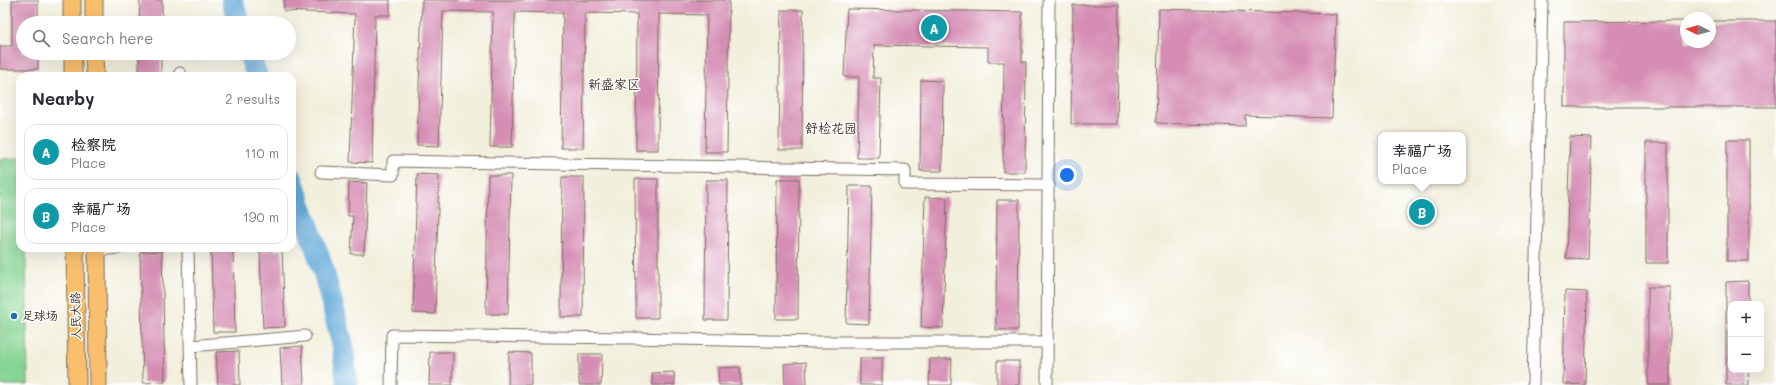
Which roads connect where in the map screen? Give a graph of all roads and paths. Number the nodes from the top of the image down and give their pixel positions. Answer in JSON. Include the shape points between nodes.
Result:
{"nodes":[{"id":1,"x":72,"y":0,"type":"edge"},
{"id":2,"x":94,"y":0,"type":"edge"},
{"id":3,"x":1049,"y":0,"type":"edge"},
{"id":4,"x":1542,"y":0,"type":"edge"},
{"id":5,"x":72,"y":16,"type":"edge"},
{"id":6,"x":94,"y":16,"type":"edge"},
{"id":7,"x":72,"y":60,"type":"edge"},
{"id":8,"x":94,"y":60,"type":"edge"},
{"id":9,"x":73,"y":72,"type":"edge"},
{"id":10,"x":95,"y":72,"type":"edge"},
{"id":11,"x":321,"y":172,"type":"dead end"},
{"id":12,"x":1048,"y":185,"type":"junction"},
{"id":13,"x":75,"y":252,"type":"edge"},
{"id":14,"x":97,"y":252,"type":"edge"},
{"id":15,"x":188,"y":252,"type":"edge"},
{"id":16,"x":305,"y":336,"type":"dead end"},
{"id":17,"x":1047,"y":342,"type":"junction"},
{"id":18,"x":191,"y":346,"type":"junction"},
{"id":19,"x":77,"y":385,"type":"edge"},
{"id":20,"x":98,"y":385,"type":"edge"},
{"id":21,"x":191,"y":385,"type":"edge"},
{"id":22,"x":391,"y":385,"type":"edge"},
{"id":23,"x":1048,"y":385,"type":"edge"},
{"id":24,"x":1533,"y":385,"type":"edge"}],
"edges":[{"from":1,"to":5,"type":"main road"},
{"from":2,"to":6,"type":"main road"},
{"from":3,"to":12,"type":"street"},
{"from":4,"to":24,"type":"street"},
{"from":7,"to":9,"type":"main road"},
{"from":8,"to":10,"type":"main road"},
{"from":11,"to":12,"type":"street","via":[[393,175],[393,161],[905,170],[905,184]]},
{"from":12,"to":17,"type":"street"},
{"from":13,"to":19,"type":"main road","name":"人民大路"},
{"from":14,"to":20,"type":"main road","name":"人民大路"},
{"from":15,"to":18,"type":"street"},
{"from":16,"to":18,"type":"street"},
{"from":17,"to":22,"type":"street","via":[[817,342],[392,335]]},
{"from":17,"to":23,"type":"street"},
{"from":18,"to":21,"type":"street"}]}
